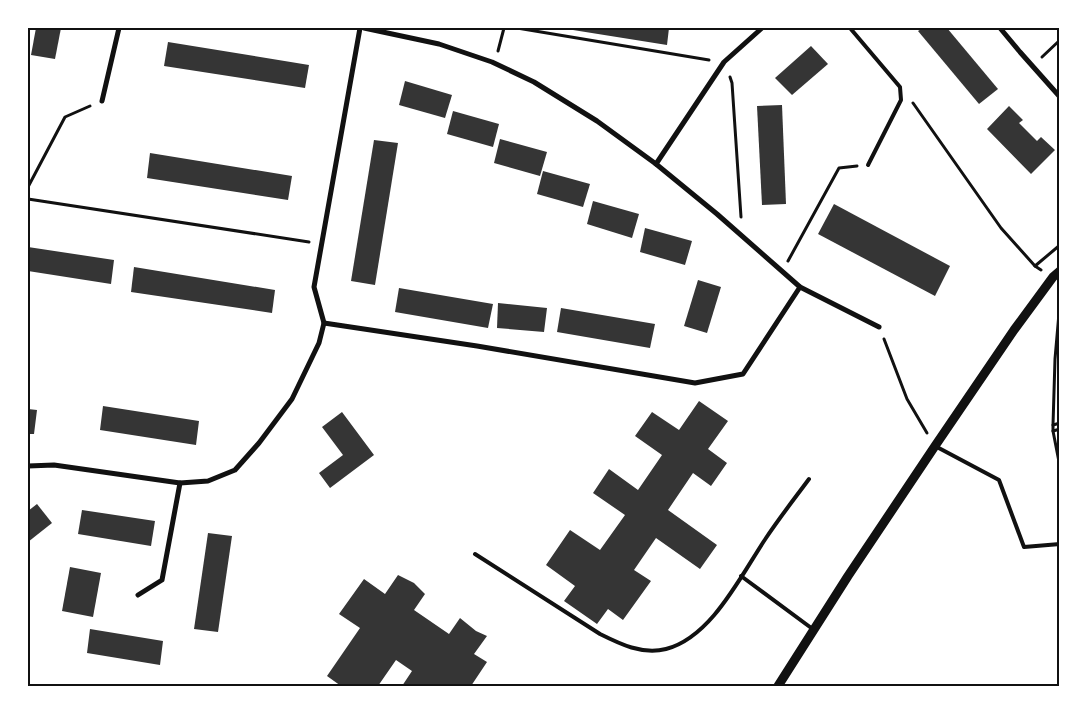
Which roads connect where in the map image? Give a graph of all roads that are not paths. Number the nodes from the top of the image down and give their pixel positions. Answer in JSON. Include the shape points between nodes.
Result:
{"nodes":[{"id":1,"x":118,"y":28,"type":"edge"},
{"id":2,"x":360,"y":28,"type":"edge"},
{"id":3,"x":364,"y":28,"type":"edge"},
{"id":4,"x":762,"y":28,"type":"edge"},
{"id":5,"x":850,"y":28,"type":"edge"},
{"id":6,"x":1000,"y":28,"type":"edge"},
{"id":7,"x":1060,"y":97,"type":"edge"},
{"id":8,"x":102,"y":101,"type":"road end"},
{"id":9,"x":656,"y":164,"type":"junction"},
{"id":10,"x":868,"y":165,"type":"road end"},
{"id":11,"x":1056,"y":274,"type":"edge"},
{"id":12,"x":800,"y":287,"type":"junction"},
{"id":13,"x":324,"y":323,"type":"junction"},
{"id":14,"x":879,"y":327,"type":"road end"},
{"id":15,"x":935,"y":446,"type":"junction"},
{"id":16,"x":28,"y":466,"type":"edge"},
{"id":17,"x":809,"y":479,"type":"dead end"},
{"id":18,"x":180,"y":483,"type":"junction"},
{"id":19,"x":1060,"y":544,"type":"edge"},
{"id":20,"x":475,"y":554,"type":"dead end"},
{"id":21,"x":742,"y":576,"type":"junction"},
{"id":22,"x":138,"y":595,"type":"dead end"},
{"id":23,"x":814,"y":630,"type":"junction"},
{"id":24,"x":778,"y":686,"type":"edge"}],
"edges":[{"from":1,"to":8,"type":"street"},
{"from":2,"to":13,"type":"street","via":[[314,287]]},
{"from":3,"to":9,"type":"street","via":[[439,44],[496,64],[534,82],[597,121]]},
{"from":4,"to":9,"type":"street","via":[[724,62]]},
{"from":5,"to":10,"type":"lane","via":[[900,87],[901,100]]},
{"from":6,"to":7,"type":"street"},
{"from":9,"to":12,"type":"street"},
{"from":11,"to":15,"type":"street"},
{"from":12,"to":13,"type":"street","via":[[742,374],[695,383]]},
{"from":12,"to":14,"type":"street"},
{"from":13,"to":18,"type":"street","via":[[319,343],[292,399],[235,470],[208,481]]},
{"from":15,"to":19,"type":"lane","via":[[999,480],[1024,547]]},
{"from":15,"to":23,"type":"street"},
{"from":16,"to":18,"type":"street","via":[[54,465]]},
{"from":17,"to":21,"type":"lane"},
{"from":18,"to":22,"type":"street","via":[[162,580]]},
{"from":20,"to":21,"type":"lane","via":[[600,634],[635,649],[652,651],[665,649],[694,635]]},
{"from":21,"to":23,"type":"lane"},
{"from":23,"to":24,"type":"street"}]}
